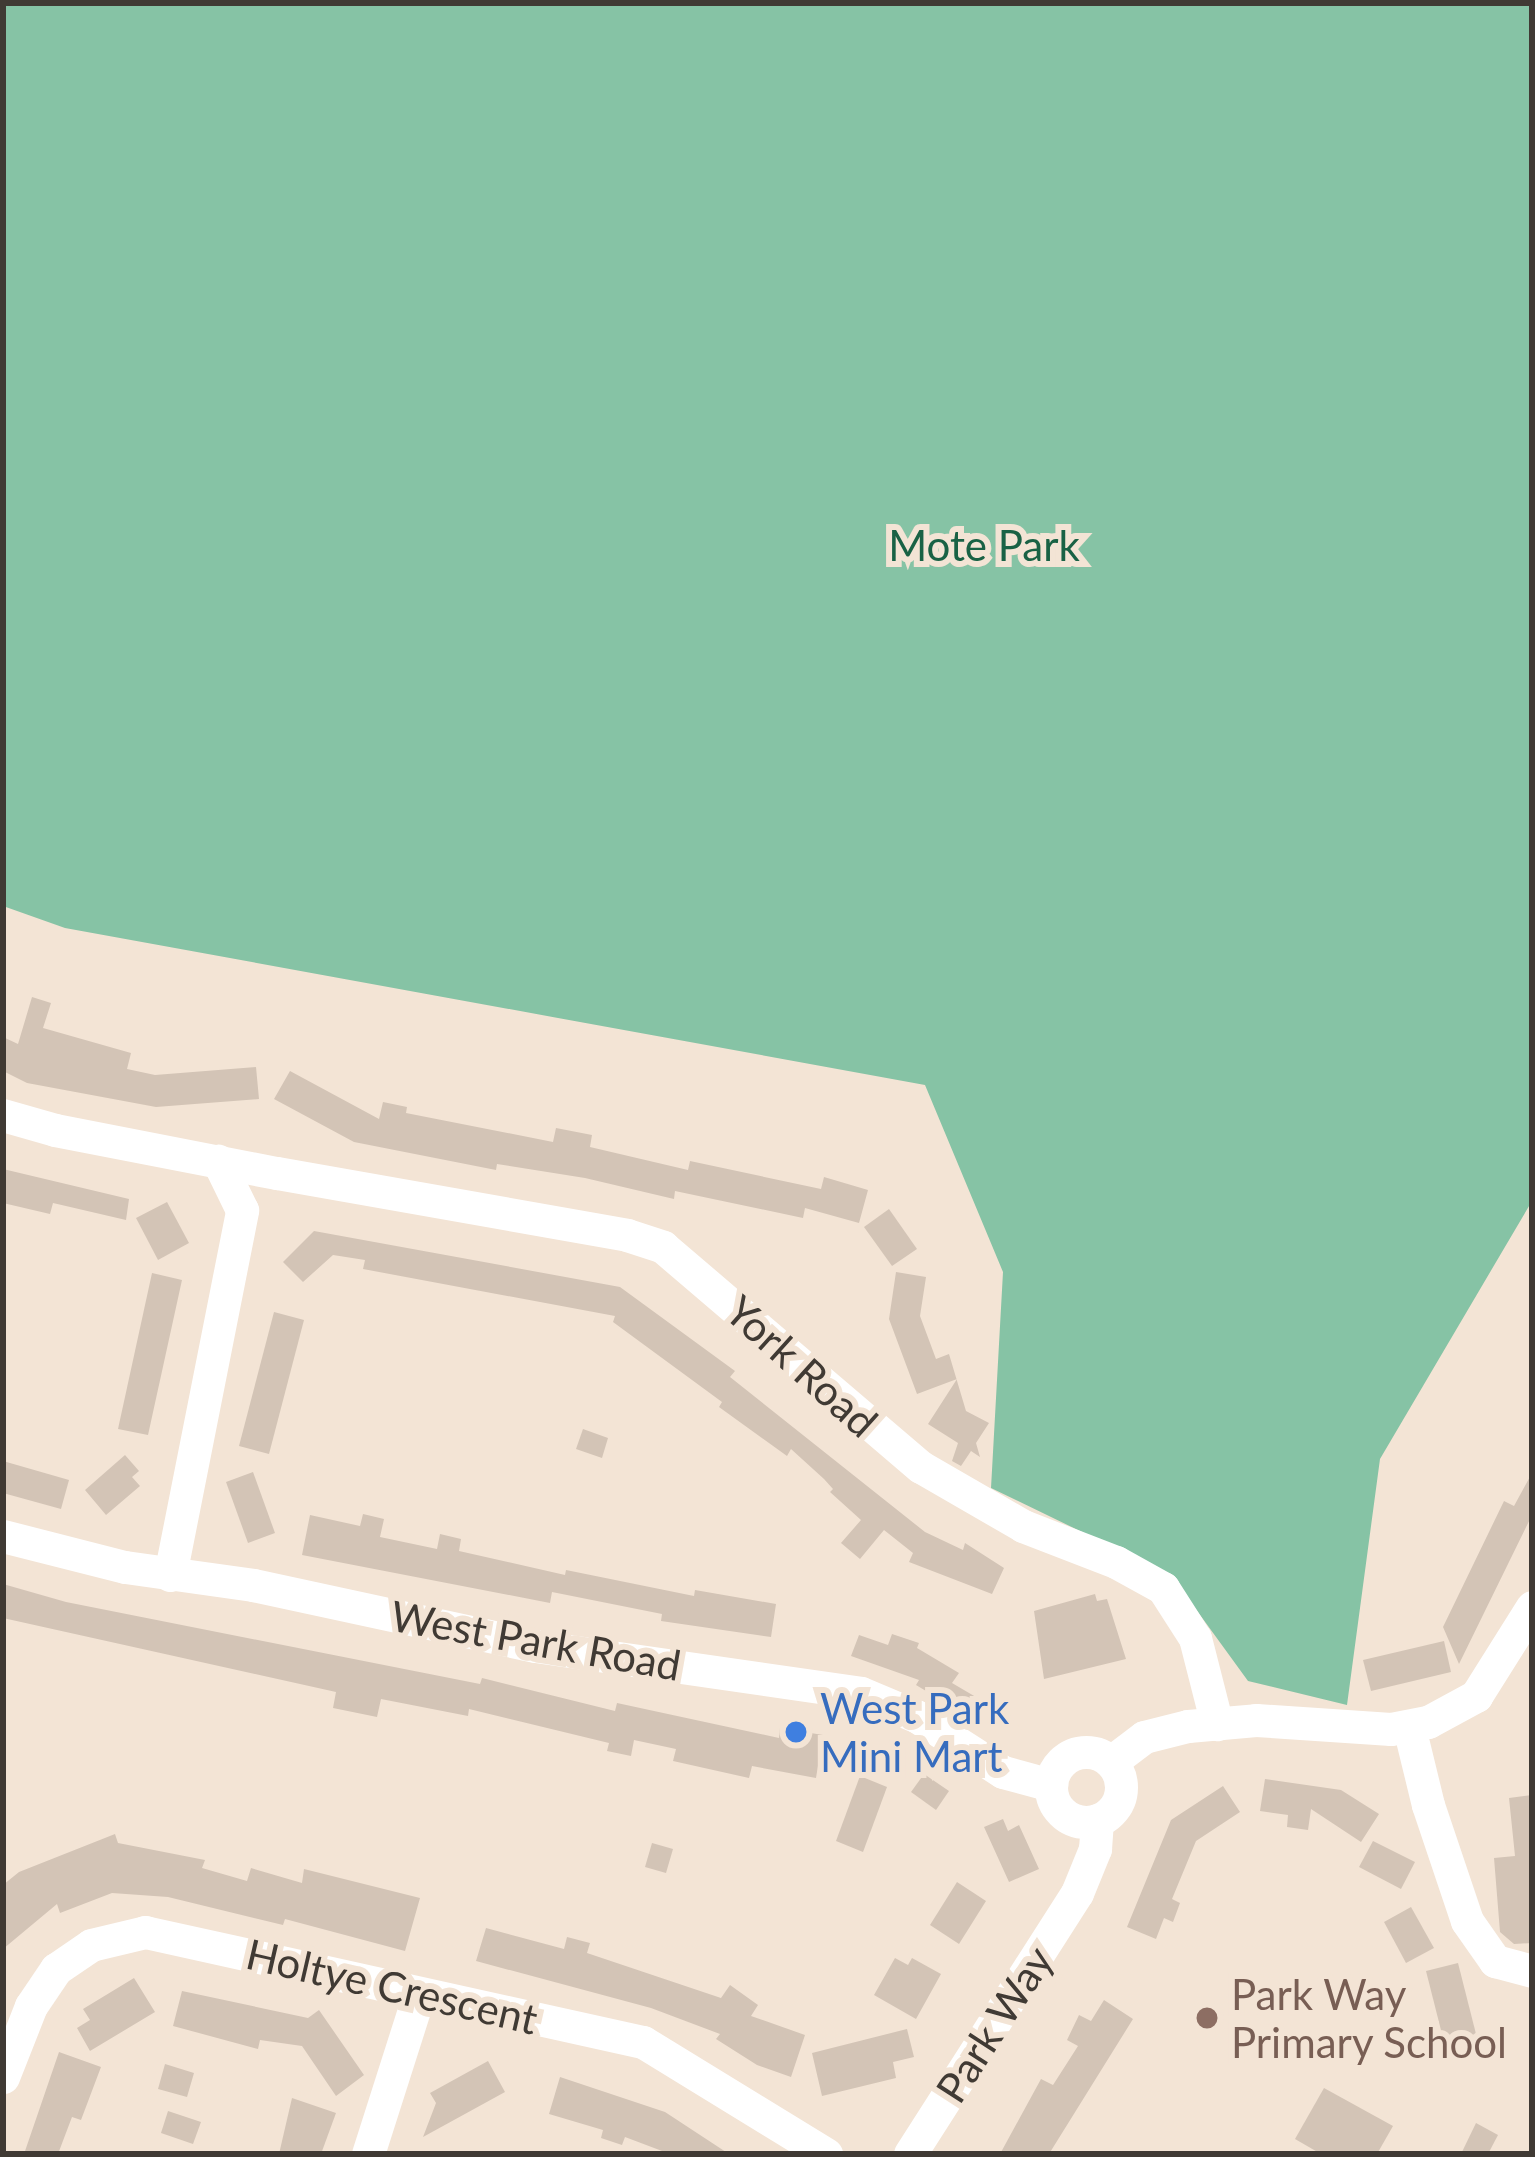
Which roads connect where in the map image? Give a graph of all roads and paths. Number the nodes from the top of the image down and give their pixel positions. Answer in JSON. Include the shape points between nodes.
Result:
{"nodes":[{"id":1,"x":3,"y":1115,"type":"edge"},
{"id":2,"x":218,"y":1161,"type":"junction"},
{"id":3,"x":277,"y":1173,"type":"junction"},
{"id":4,"x":242,"y":1210,"type":"junction"},
{"id":5,"x":3,"y":1536,"type":"edge"},
{"id":6,"x":170,"y":1575,"type":"junction"},
{"id":7,"x":1532,"y":1607,"type":"edge"},
{"id":8,"x":1217,"y":1724,"type":"junction"},
{"id":9,"x":1409,"y":1727,"type":"junction"},
{"id":10,"x":1111,"y":1762,"type":"junction"},
{"id":11,"x":1051,"y":1785,"type":"junction"},
{"id":12,"x":1097,"y":1820,"type":"junction"},
{"id":13,"x":1529,"y":1986,"type":"edge"},
{"id":14,"x":419,"y":1994,"type":"junction"},
{"id":15,"x":3,"y":2077,"type":"edge"},
{"id":16,"x":368,"y":2154,"type":"edge"},
{"id":17,"x":826,"y":2154,"type":"edge"},
{"id":18,"x":910,"y":2154,"type":"edge"}],
"edges":[{"from":1,"to":2,"type":"street","name":"York Road"},
{"from":2,"to":3,"type":"street","name":"York Road"},
{"from":2,"to":4,"type":"street"},
{"from":3,"to":4,"type":"street","via":[[270,1190]]},
{"from":3,"to":8,"type":"street","name":"York Road","via":[[663,1247],[921,1467],[1023,1526],[1163,1588],[1195,1638]]},
{"from":4,"to":6,"type":"street"},
{"from":5,"to":6,"type":"street","name":"West Park Road"},
{"from":6,"to":11,"type":"street","name":"West Park Road","via":[[253,1585],[535,1646],[861,1693],[916,1716],[1003,1772]]},
{"from":7,"to":9,"type":"street","via":[[1476,1696]]},
{"from":8,"to":9,"type":"street"},
{"from":8,"to":10,"type":"street","via":[[1144,1738]]},
{"from":9,"to":13,"type":"street","via":[[1466,1921],[1495,1961]]},
{"from":10,"to":11,"type":"street","via":[[1074,1754]]},
{"from":10,"to":12,"type":"street","via":[[1121,1793]]},
{"from":11,"to":12,"type":"street","via":[[1064,1814]]},
{"from":12,"to":18,"type":"street","name":"Park Way","via":[[1077,1893]]},
{"from":14,"to":15,"type":"street","name":"Holtye Crescent","via":[[160,1934],[125,1933],[56,1969]]},
{"from":14,"to":16,"type":"street"},
{"from":14,"to":17,"type":"street","name":"Holtye Crescent","via":[[644,2042]]}]}
